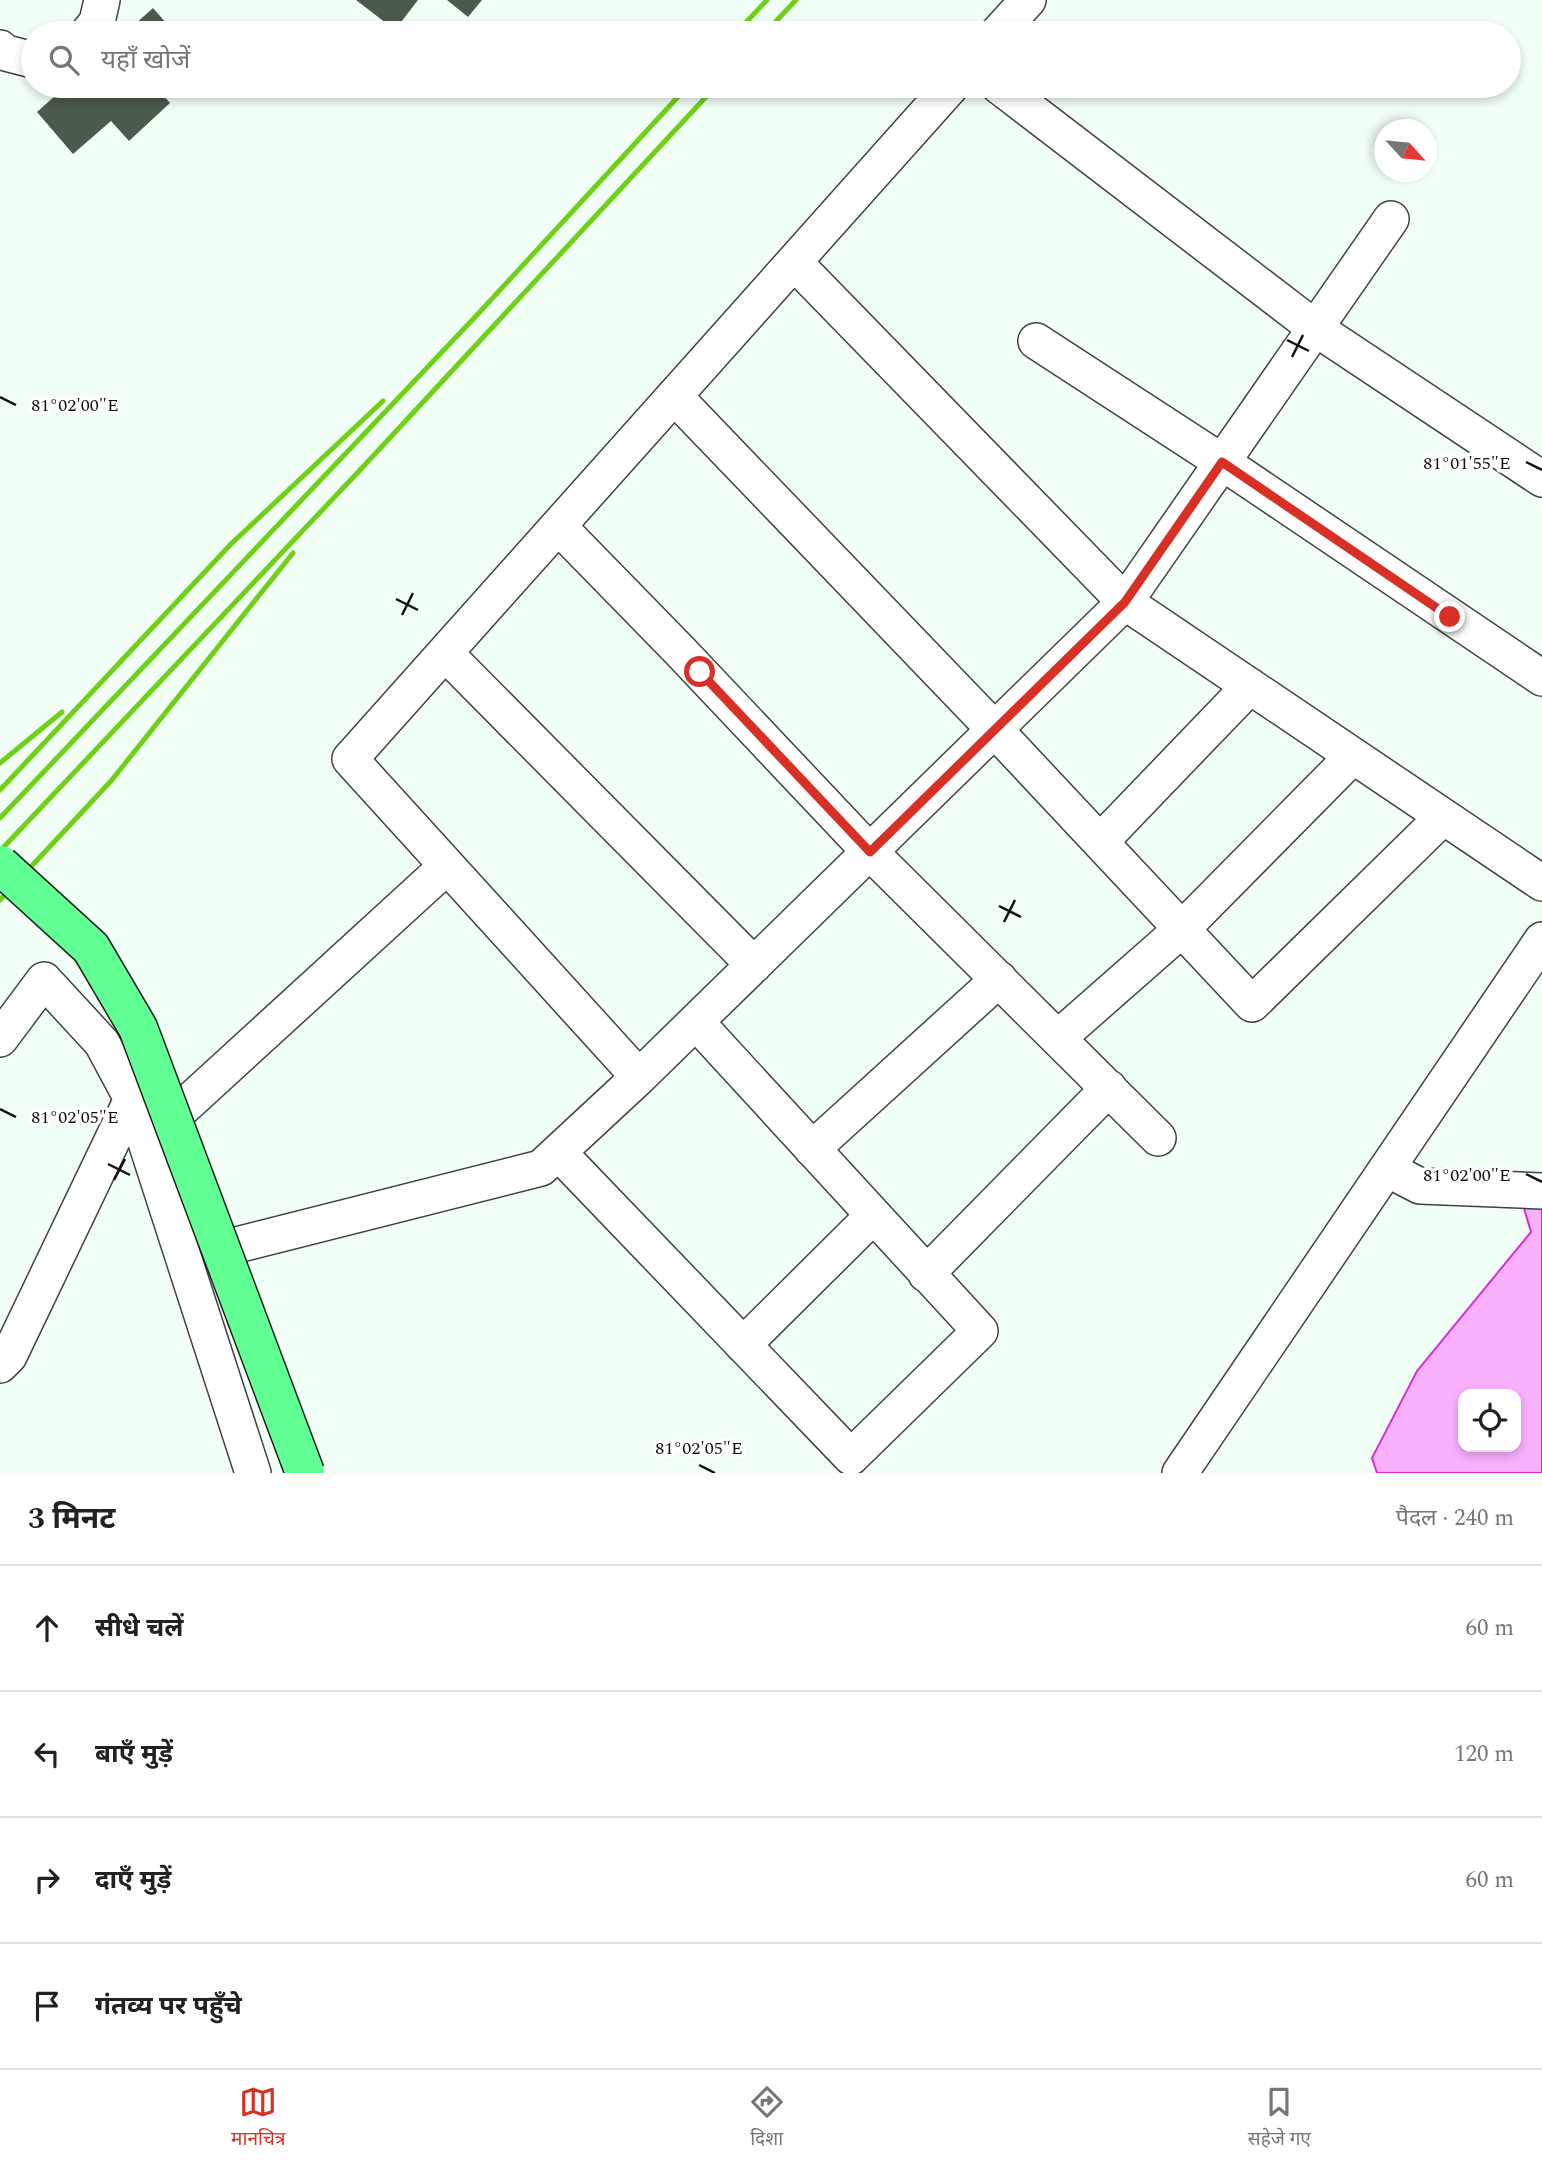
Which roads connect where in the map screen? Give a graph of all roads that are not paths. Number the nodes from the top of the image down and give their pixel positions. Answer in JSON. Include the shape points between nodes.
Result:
{"nodes":[{"id":1,"x":103,"y":0,"type":"edge"},
{"id":2,"x":1028,"y":0,"type":"edge"},
{"id":3,"x":97,"y":21,"type":"edge"},
{"id":4,"x":1009,"y":21,"type":"edge"},
{"id":5,"x":0,"y":48,"type":"edge"},
{"id":6,"x":21,"y":57,"type":"edge"},
{"id":7,"x":940,"y":98,"type":"edge"},
{"id":8,"x":1015,"y":98,"type":"edge"},
{"id":9,"x":1391,"y":219,"type":"dead end"},
{"id":10,"x":794,"y":262,"type":"junction"},
{"id":11,"x":1315,"y":328,"type":"junction"},
{"id":12,"x":1036,"y":341,"type":"dead end"},
{"id":13,"x":674,"y":396,"type":"junction"},
{"id":14,"x":1222,"y":462,"type":"junction"},
{"id":15,"x":1542,"y":479,"type":"edge"},
{"id":16,"x":558,"y":527,"type":"junction"},
{"id":17,"x":1125,"y":602,"type":"junction"},
{"id":18,"x":445,"y":653,"type":"junction"},
{"id":19,"x":1542,"y":678,"type":"edge"},
{"id":20,"x":1250,"y":686,"type":"junction"},
{"id":21,"x":995,"y":730,"type":"junction"},
{"id":22,"x":1353,"y":756,"type":"junction"},
{"id":23,"x":1443,"y":817,"type":"junction"},
{"id":24,"x":1100,"y":842,"type":"junction"},
{"id":25,"x":870,"y":852,"type":"junction"},
{"id":26,"x":0,"y":865,"type":"edge"},
{"id":27,"x":447,"y":866,"type":"junction"},
{"id":28,"x":1542,"y":883,"type":"edge"},
{"id":29,"x":1182,"y":929,"type":"junction"},
{"id":30,"x":1542,"y":940,"type":"edge"},
{"id":31,"x":754,"y":965,"type":"junction"},
{"id":32,"x":999,"y":979,"type":"junction"},
{"id":33,"x":696,"y":1022,"type":"junction"},
{"id":34,"x":1058,"y":1038,"type":"junction"},
{"id":35,"x":0,"y":1039,"type":"edge"},
{"id":36,"x":639,"y":1077,"type":"junction"},
{"id":37,"x":1109,"y":1088,"type":"junction"},
{"id":38,"x":132,"y":1098,"type":"junction"},
{"id":39,"x":1158,"y":1138,"type":"dead end"},
{"id":40,"x":146,"y":1142,"type":"junction"},
{"id":41,"x":812,"y":1149,"type":"junction"},
{"id":42,"x":558,"y":1152,"type":"junction"},
{"id":43,"x":1387,"y":1169,"type":"junction"},
{"id":44,"x":1542,"y":1191,"type":"edge"},
{"id":45,"x":873,"y":1216,"type":"junction"},
{"id":46,"x":221,"y":1249,"type":"junction"},
{"id":47,"x":926,"y":1274,"type":"junction"},
{"id":48,"x":743,"y":1345,"type":"junction"},
{"id":49,"x":0,"y":1366,"type":"edge"},
{"id":50,"x":860,"y":1465,"type":"edge"},
{"id":51,"x":253,"y":1473,"type":"edge"},
{"id":52,"x":305,"y":1473,"type":"edge"},
{"id":53,"x":1180,"y":1473,"type":"edge"}],
"edges":[{"from":1,"to":3,"type":"street"},
{"from":2,"to":4,"type":"street"},
{"from":5,"to":6,"type":"street"},
{"from":7,"to":10,"type":"street"},
{"from":8,"to":11,"type":"street"},
{"from":9,"to":11,"type":"street"},
{"from":10,"to":13,"type":"street"},
{"from":10,"to":17,"type":"street"},
{"from":11,"to":14,"type":"street"},
{"from":11,"to":15,"type":"street"},
{"from":12,"to":14,"type":"street"},
{"from":13,"to":16,"type":"street"},
{"from":13,"to":21,"type":"street"},
{"from":14,"to":17,"type":"street"},
{"from":14,"to":19,"type":"street"},
{"from":16,"to":18,"type":"street"},
{"from":16,"to":25,"type":"street"},
{"from":17,"to":20,"type":"street"},
{"from":17,"to":21,"type":"street"},
{"from":18,"to":27,"type":"street","via":[[351,759]]},
{"from":18,"to":31,"type":"street"},
{"from":20,"to":22,"type":"street"},
{"from":20,"to":24,"type":"street"},
{"from":21,"to":24,"type":"street"},
{"from":21,"to":25,"type":"street"},
{"from":22,"to":23,"type":"street"},
{"from":22,"to":29,"type":"street"},
{"from":23,"to":28,"type":"street"},
{"from":23,"to":29,"type":"street","via":[[1252,1004]]},
{"from":24,"to":29,"type":"street"},
{"from":25,"to":31,"type":"street"},
{"from":25,"to":32,"type":"street"},
{"from":26,"to":46,"type":"main road","bridge":true,"via":[[90,948],[138,1028]]},
{"from":27,"to":36,"type":"street"},
{"from":27,"to":40,"type":"street"},
{"from":29,"to":34,"type":"street"},
{"from":30,"to":43,"type":"street"},
{"from":31,"to":33,"type":"street"},
{"from":32,"to":34,"type":"street"},
{"from":32,"to":41,"type":"street"},
{"from":33,"to":36,"type":"street"},
{"from":33,"to":41,"type":"street"},
{"from":34,"to":37,"type":"street"},
{"from":35,"to":38,"type":"street","via":[[44,980],[102,1043]]},
{"from":36,"to":42,"type":"street"},
{"from":37,"to":39,"type":"street"},
{"from":37,"to":47,"type":"street"},
{"from":38,"to":40,"type":"street"},
{"from":38,"to":49,"type":"street","via":[[9,1356]]},
{"from":40,"to":51,"type":"street"},
{"from":41,"to":45,"type":"street"},
{"from":42,"to":46,"type":"street","via":[[541,1168]]},
{"from":42,"to":48,"type":"street"},
{"from":43,"to":44,"type":"street","via":[[1420,1186]]},
{"from":43,"to":53,"type":"street"},
{"from":45,"to":47,"type":"street"},
{"from":45,"to":48,"type":"street"},
{"from":46,"to":52,"type":"main road","bridge":true},
{"from":47,"to":50,"type":"street","via":[[980,1331]]},
{"from":48,"to":50,"type":"street"}]}
